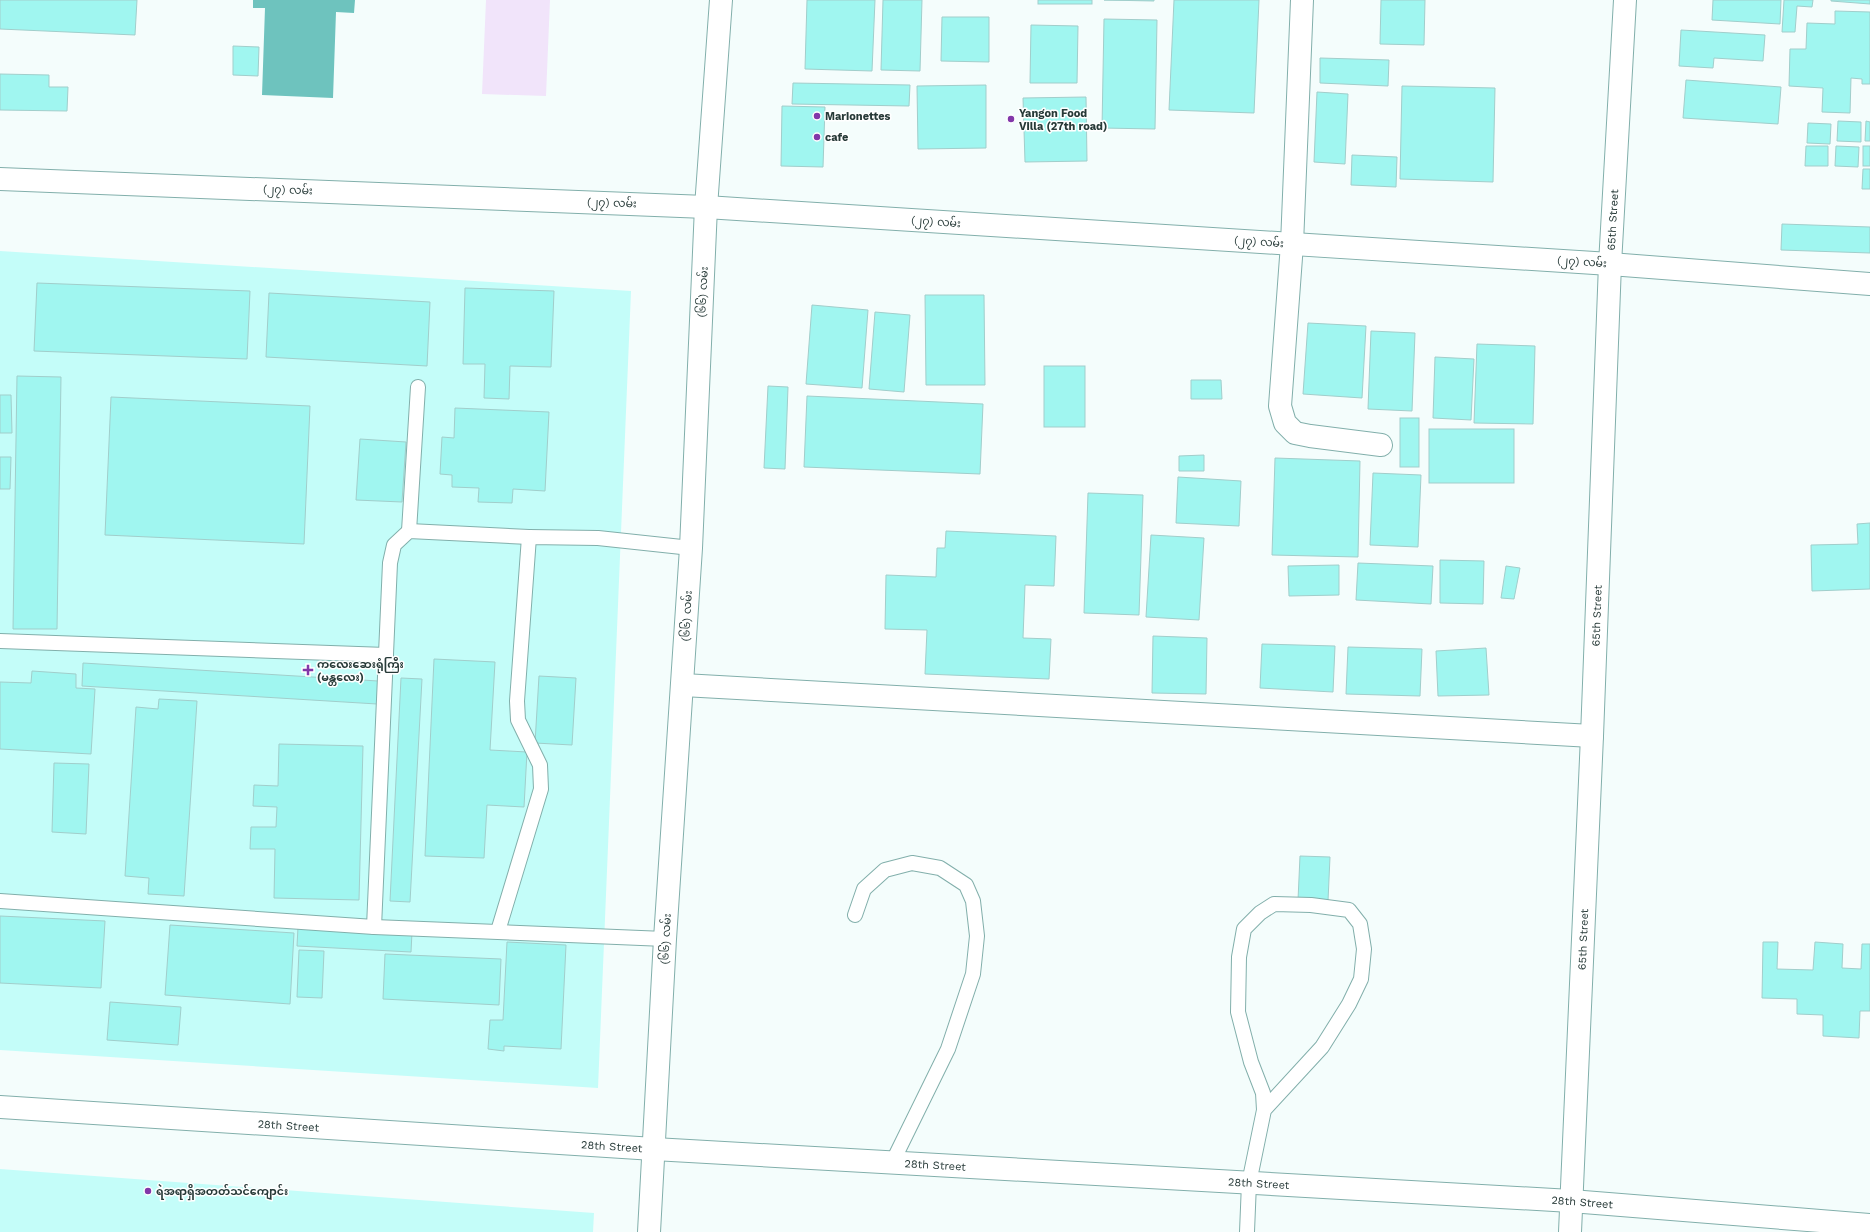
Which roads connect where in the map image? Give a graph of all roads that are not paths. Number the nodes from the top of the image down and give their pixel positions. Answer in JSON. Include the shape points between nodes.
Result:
{"nodes":[{"id":1,"x":721,"y":0,"type":"edge"},
{"id":2,"x":1302,"y":0,"type":"edge"},
{"id":3,"x":1625,"y":0,"type":"edge"},
{"id":4,"x":0,"y":179,"type":"edge"},
{"id":5,"x":706,"y":207,"type":"junction"},
{"id":6,"x":1292,"y":244,"type":"junction"},
{"id":7,"x":1610,"y":264,"type":"junction"},
{"id":8,"x":1870,"y":284,"type":"edge"},
{"id":9,"x":418,"y":387,"type":"dead end"},
{"id":10,"x":1381,"y":445,"type":"dead end"},
{"id":11,"x":409,"y":531,"type":"junction"},
{"id":12,"x":529,"y":537,"type":"junction"},
{"id":13,"x":691,"y":548,"type":"junction"},
{"id":14,"x":0,"y":641,"type":"edge"},
{"id":15,"x":386,"y":655,"type":"junction"},
{"id":16,"x":682,"y":685,"type":"junction"},
{"id":17,"x":1592,"y":736,"type":"junction"},
{"id":18,"x":0,"y":901,"type":"edge"},
{"id":19,"x":855,"y":915,"type":"dead end"},
{"id":20,"x":374,"y":927,"type":"junction"},
{"id":21,"x":498,"y":931,"type":"junction"},
{"id":22,"x":665,"y":939,"type":"junction"},
{"id":23,"x":0,"y":1107,"type":"edge"},
{"id":24,"x":1264,"y":1110,"type":"junction"},
{"id":25,"x":654,"y":1149,"type":"junction"},
{"id":26,"x":892,"y":1163,"type":"junction"},
{"id":27,"x":1249,"y":1183,"type":"junction"},
{"id":28,"x":1571,"y":1201,"type":"junction"},
{"id":29,"x":1870,"y":1225,"type":"edge"},
{"id":30,"x":650,"y":1232,"type":"edge"},
{"id":31,"x":1247,"y":1232,"type":"edge"},
{"id":32,"x":1570,"y":1232,"type":"edge"}],
"edges":[{"from":1,"to":5,"type":"street","name":"(၆၆) လမ်း"},
{"from":2,"to":6,"type":"street"},
{"from":3,"to":7,"type":"street","name":"65th Street"},
{"from":4,"to":5,"type":"street","name":"(၂၇) လမ်း"},
{"from":5,"to":6,"type":"street","name":"(၂၇) လမ်း"},
{"from":5,"to":13,"type":"street","name":"(၆၆) လမ်း"},
{"from":6,"to":7,"type":"street","name":"(၂၇) လမ်း"},
{"from":6,"to":10,"type":"street","via":[[1280,406],[1285,423],[1295,433]]},
{"from":7,"to":8,"type":"street","name":"(၂၇) လမ်း"},
{"from":7,"to":17,"type":"street","name":"65th Street"},
{"from":9,"to":11,"type":"lane"},
{"from":11,"to":12,"type":"lane"},
{"from":11,"to":15,"type":"lane","via":[[394,545],[390,563]]},
{"from":12,"to":13,"type":"lane","via":[[598,538]]},
{"from":12,"to":21,"type":"lane","via":[[516,701],[518,720],[540,765],[541,789]]},
{"from":13,"to":16,"type":"street","name":"(၆၆) လမ်း"},
{"from":14,"to":15,"type":"lane"},
{"from":15,"to":20,"type":"lane"},
{"from":16,"to":17,"type":"street"},
{"from":16,"to":22,"type":"street","name":"(၆၆) လမ်း"},
{"from":17,"to":28,"type":"street","name":"65th Street"},
{"from":18,"to":20,"type":"lane"},
{"from":19,"to":26,"type":"lane","via":[[864,889],[885,870],[912,863],[940,868],[966,885],[973,901],[977,936],[973,974],[948,1049]]},
{"from":20,"to":21,"type":"lane"},
{"from":21,"to":22,"type":"lane"},
{"from":22,"to":25,"type":"street","name":"(၆၆) လမ်း"},
{"from":23,"to":25,"type":"street","name":"28th Street"},
{"from":24,"to":24,"type":"lane","via":[[1322,1047],[1349,1004],[1361,979],[1364,949],[1360,924],[1349,910],[1274,904],[1260,913],[1244,929],[1239,957],[1238,1012],[1251,1062],[1263,1093]]},
{"from":24,"to":27,"type":"lane"},
{"from":25,"to":26,"type":"street","name":"28th Street"},
{"from":25,"to":30,"type":"street","name":"(၆၆) လမ်း"},
{"from":26,"to":27,"type":"street","name":"28th Street"},
{"from":27,"to":28,"type":"street","name":"28th Street"},
{"from":27,"to":31,"type":"lane"},
{"from":28,"to":29,"type":"street","name":"28th Street"},
{"from":28,"to":32,"type":"street","name":"65th Street"}]}
